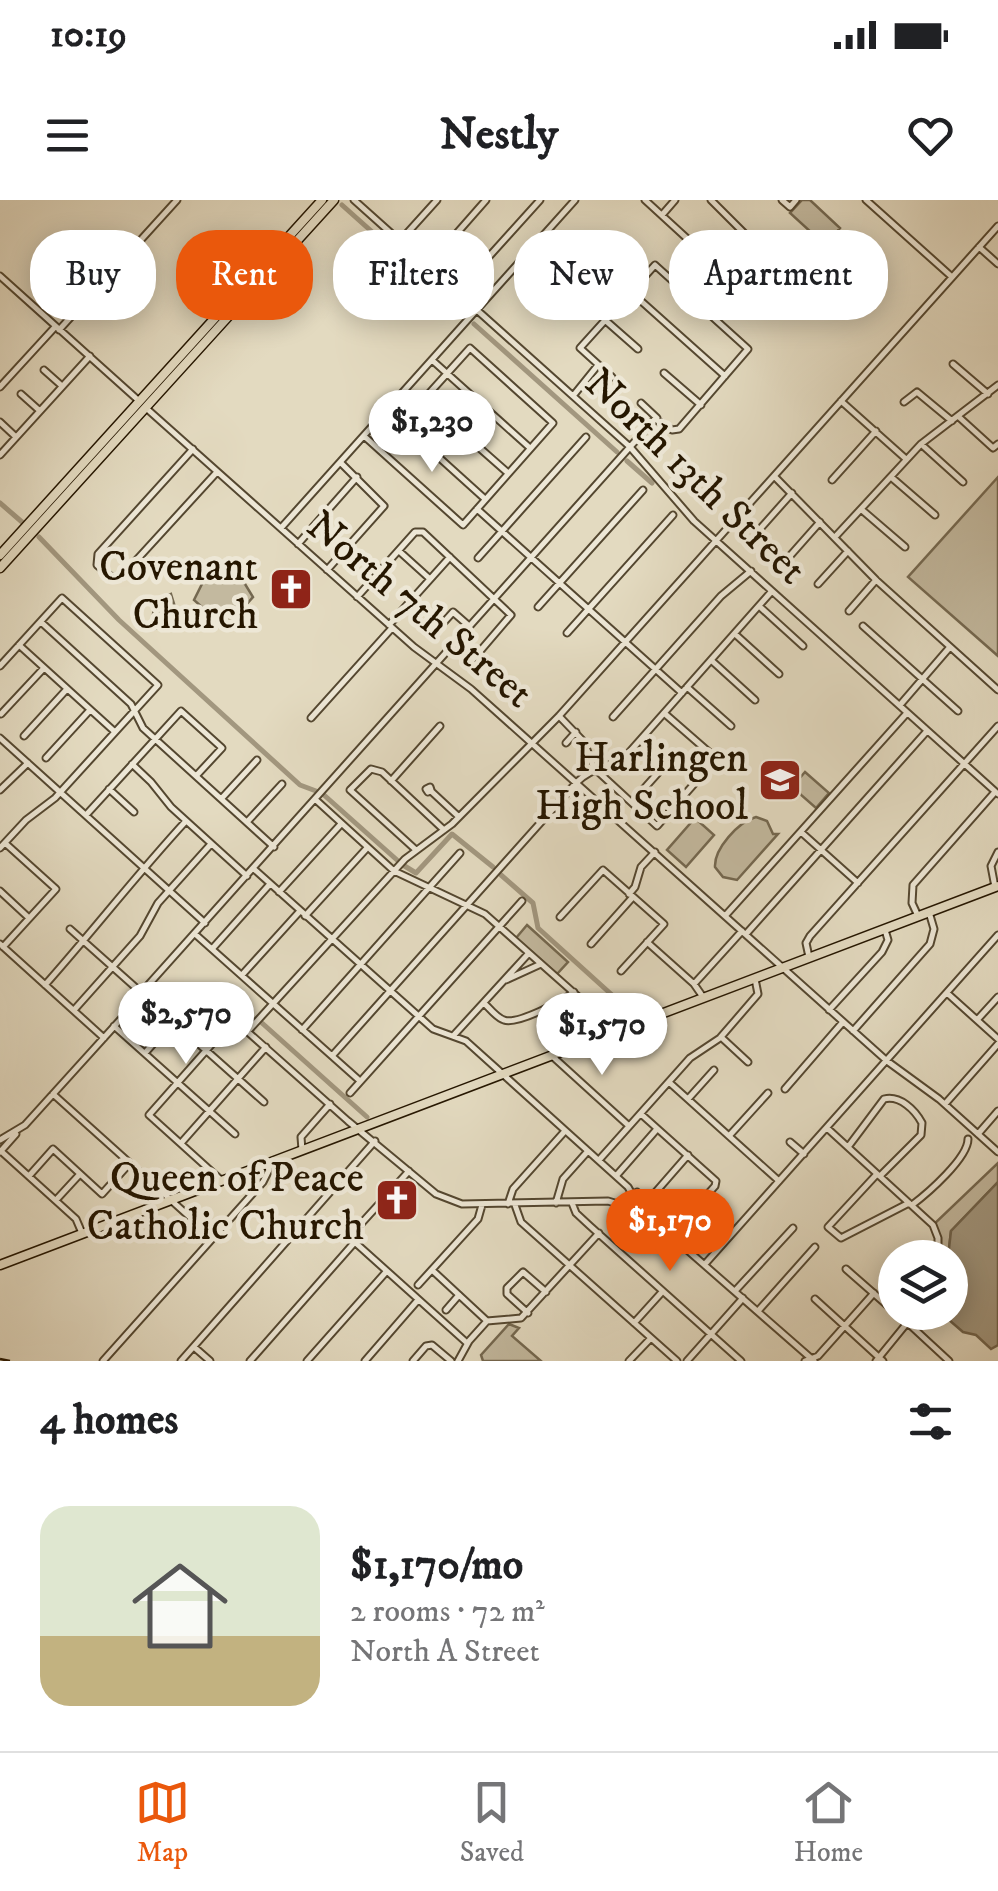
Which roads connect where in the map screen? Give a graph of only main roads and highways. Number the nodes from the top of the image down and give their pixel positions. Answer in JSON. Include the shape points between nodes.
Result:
{"nodes":[{"id":1,"x":322,"y":200,"type":"edge"},
{"id":2,"x":334,"y":200,"type":"edge"},
{"id":3,"x":295,"y":230,"type":"edge"},
{"id":4,"x":306,"y":230,"type":"edge"},
{"id":5,"x":216,"y":320,"type":"edge"},
{"id":6,"x":222,"y":320,"type":"edge"},
{"id":7,"x":143,"y":404,"type":"junction"},
{"id":8,"x":3,"y":554,"type":"edge"},
{"id":9,"x":0,"y":568,"type":"edge"},
{"id":10,"x":997,"y":887,"type":"edge"},
{"id":11,"x":0,"y":1265,"type":"edge"}],
"edges":[{"from":1,"to":3,"type":"main road"},
{"from":2,"to":4,"type":"main road"},
{"from":5,"to":7,"type":"main road"},
{"from":6,"to":7,"type":"main road"},
{"from":7,"to":8,"type":"main road"},
{"from":8,"to":9,"type":"main road"},
{"from":10,"to":11,"type":"main road"}]}
